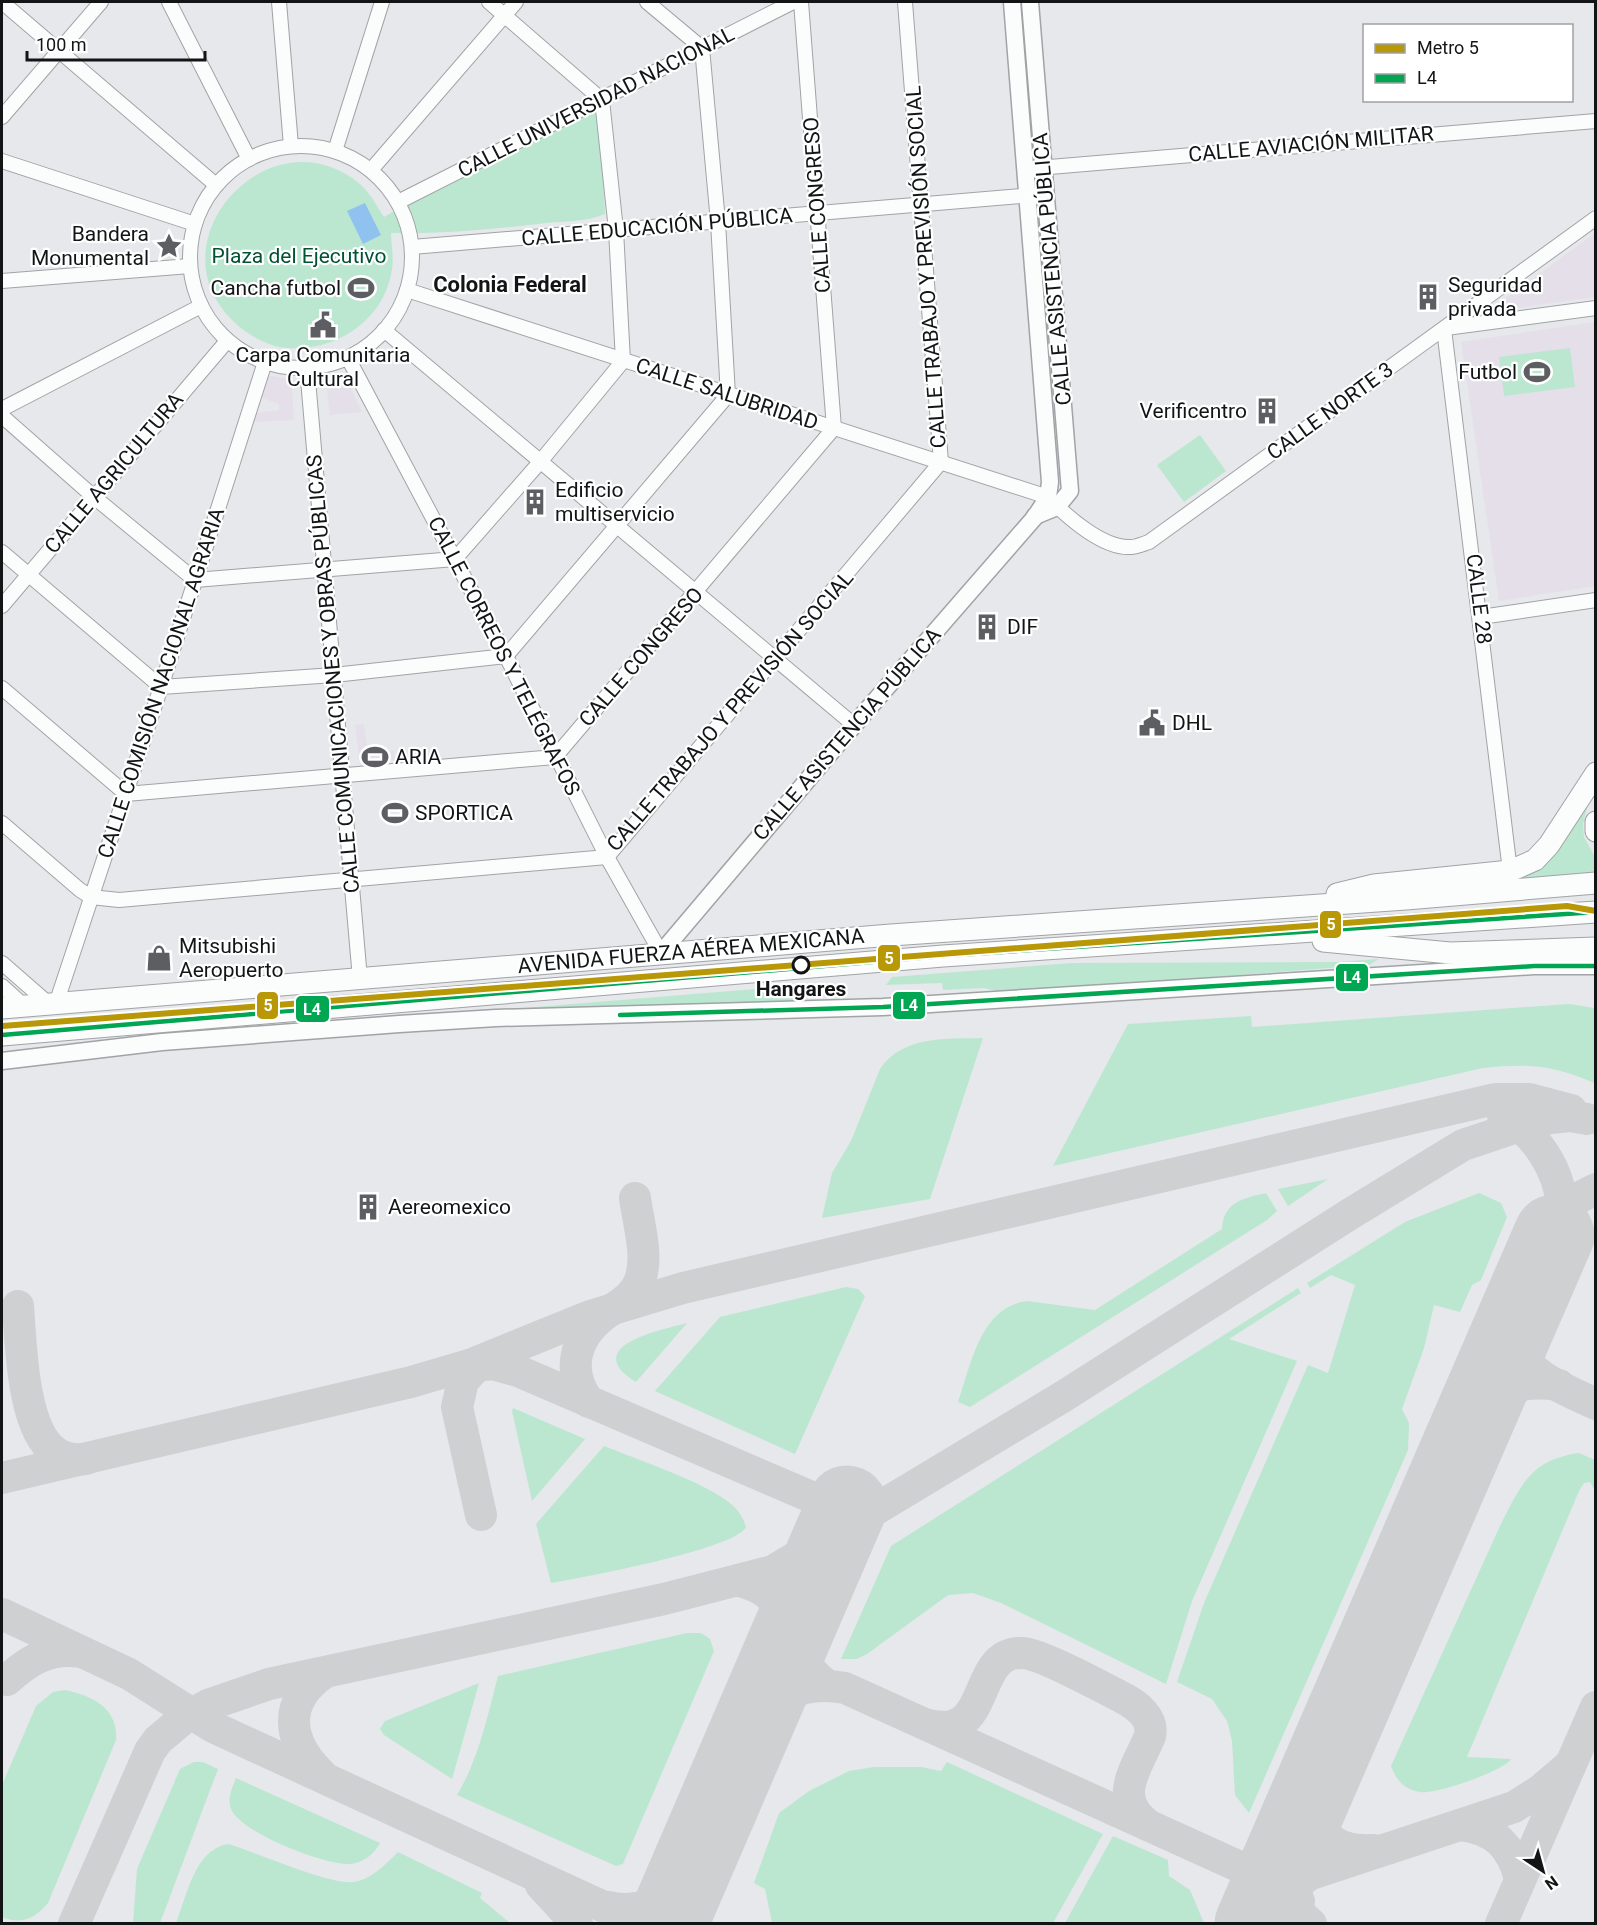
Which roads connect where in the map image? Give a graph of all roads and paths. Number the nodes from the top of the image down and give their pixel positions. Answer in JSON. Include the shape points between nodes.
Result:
{"nodes":[{"id":1,"x":2,"y":2,"type":"edge"},
{"id":2,"x":101,"y":2,"type":"edge"},
{"id":3,"x":169,"y":2,"type":"edge"},
{"id":4,"x":279,"y":2,"type":"edge"},
{"id":5,"x":382,"y":2,"type":"edge"},
{"id":6,"x":489,"y":2,"type":"edge"},
{"id":7,"x":516,"y":2,"type":"edge"},
{"id":8,"x":647,"y":2,"type":"edge"},
{"id":9,"x":793,"y":2,"type":"edge"},
{"id":10,"x":801,"y":2,"type":"edge"},
{"id":11,"x":905,"y":2,"type":"edge"},
{"id":12,"x":1012,"y":2,"type":"edge"},
{"id":13,"x":1030,"y":2,"type":"edge"},
{"id":14,"x":505,"y":14,"type":"junction"},
{"id":15,"x":702,"y":48,"type":"junction"},
{"id":16,"x":58,"y":50,"type":"junction"},
{"id":17,"x":602,"y":100,"type":"junction"},
{"id":18,"x":2,"y":117,"type":"edge"},
{"id":19,"x":1596,"y":121,"type":"edge"},
{"id":20,"x":291,"y":146,"type":"junction"},
{"id":21,"x":335,"y":151,"type":"junction"},
{"id":22,"x":249,"y":159,"type":"junction"},
{"id":23,"x":2,"y":161,"type":"edge"},
{"id":24,"x":1044,"y":168,"type":"junction"},
{"id":25,"x":1026,"y":169,"type":"junction"},
{"id":26,"x":371,"y":171,"type":"junction"},
{"id":27,"x":216,"y":185,"type":"junction"},
{"id":28,"x":1046,"y":194,"type":"junction"},
{"id":29,"x":1029,"y":196,"type":"junction"},
{"id":30,"x":398,"y":202,"type":"junction"},
{"id":31,"x":921,"y":205,"type":"junction"},
{"id":32,"x":818,"y":213,"type":"junction"},
{"id":33,"x":1596,"y":218,"type":"edge"},
{"id":34,"x":718,"y":222,"type":"junction"},
{"id":35,"x":195,"y":224,"type":"junction"},
{"id":36,"x":616,"y":230,"type":"junction"},
{"id":37,"x":412,"y":247,"type":"junction"},
{"id":38,"x":190,"y":266,"type":"junction"},
{"id":39,"x":2,"y":281,"type":"edge"},
{"id":40,"x":407,"y":290,"type":"junction"},
{"id":41,"x":201,"y":306,"type":"junction"},
{"id":42,"x":1596,"y":309,"type":"edge"},
{"id":43,"x":1444,"y":329,"type":"junction"},
{"id":44,"x":384,"y":330,"type":"junction"},
{"id":45,"x":227,"y":341,"type":"junction"},
{"id":46,"x":348,"y":358,"type":"junction"},
{"id":47,"x":623,"y":361,"type":"junction"},
{"id":48,"x":265,"y":362,"type":"junction"},
{"id":49,"x":307,"y":368,"type":"junction"},
{"id":50,"x":728,"y":395,"type":"junction"},
{"id":51,"x":2,"y":409,"type":"edge"},
{"id":52,"x":2,"y":416,"type":"edge"},
{"id":53,"x":834,"y":428,"type":"junction"},
{"id":54,"x":540,"y":462,"type":"junction"},
{"id":55,"x":941,"y":462,"type":"junction"},
{"id":56,"x":94,"y":497,"type":"junction"},
{"id":57,"x":1052,"y":502,"type":"junction"},
{"id":58,"x":618,"y":526,"type":"junction"},
{"id":59,"x":2,"y":552,"type":"edge"},
{"id":60,"x":455,"y":559,"type":"junction"},
{"id":61,"x":325,"y":572,"type":"junction"},
{"id":62,"x":28,"y":574,"type":"junction"},
{"id":63,"x":195,"y":580,"type":"junction"},
{"id":64,"x":696,"y":593,"type":"junction"},
{"id":65,"x":1596,"y":600,"type":"edge"},
{"id":66,"x":2,"y":606,"type":"edge"},
{"id":67,"x":1481,"y":617,"type":"junction"},
{"id":68,"x":506,"y":656,"type":"junction"},
{"id":69,"x":775,"y":661,"type":"junction"},
{"id":70,"x":334,"y":675,"type":"junction"},
{"id":71,"x":161,"y":687,"type":"junction"},
{"id":72,"x":2,"y":688,"type":"edge"},
{"id":73,"x":854,"y":725,"type":"junction"},
{"id":74,"x":555,"y":757,"type":"junction"},
{"id":75,"x":1596,"y":773,"type":"edge"},
{"id":76,"x":344,"y":776,"type":"junction"},
{"id":77,"x":126,"y":794,"type":"junction"},
{"id":78,"x":1596,"y":822,"type":"edge"},
{"id":79,"x":2,"y":823,"type":"edge"},
{"id":80,"x":1596,"y":831,"type":"edge"},
{"id":81,"x":607,"y":856,"type":"junction"},
{"id":82,"x":1510,"y":870,"type":"junction"},
{"id":83,"x":349,"y":879,"type":"junction"},
{"id":84,"x":1596,"y":884,"type":"edge"},
{"id":85,"x":91,"y":897,"type":"junction"},
{"id":86,"x":1282,"y":907,"type":"junction"},
{"id":87,"x":1596,"y":912,"type":"edge"},
{"id":88,"x":1224,"y":937,"type":"junction"},
{"id":89,"x":1596,"y":948,"type":"edge"},
{"id":90,"x":662,"y":953,"type":"junction"},
{"id":91,"x":2,"y":963,"type":"edge"},
{"id":92,"x":1596,"y":966,"type":"edge"},
{"id":93,"x":360,"y":979,"type":"junction"},
{"id":94,"x":2,"y":986,"type":"edge"},
{"id":95,"x":52,"y":1004,"type":"junction"},
{"id":96,"x":24,"y":1006,"type":"junction"},
{"id":97,"x":2,"y":1008,"type":"edge"},
{"id":98,"x":42,"y":1031,"type":"junction"},
{"id":99,"x":2,"y":1035,"type":"edge"},
{"id":100,"x":2,"y":1046,"type":"edge"},
{"id":101,"x":2,"y":1061,"type":"edge"}],
"edges":[{"from":1,"to":16,"type":"street"},
{"from":2,"to":16,"type":"street"},
{"from":3,"to":22,"type":"street"},
{"from":4,"to":20,"type":"street"},
{"from":5,"to":21,"type":"street"},
{"from":6,"to":14,"type":"street"},
{"from":7,"to":14,"type":"street"},
{"from":8,"to":15,"type":"street"},
{"from":9,"to":15,"type":"street","name":"CALLE UNIVERSIDAD NACIONAL"},
{"from":10,"to":32,"type":"street","name":"CALLE CONGRESO"},
{"from":11,"to":31,"type":"street","name":"CALLE TRABAJO Y PREVISIÓN SOCIAL"},
{"from":12,"to":25,"type":"street","name":"CALLE ASISTENCIA PÚBLICA"},
{"from":13,"to":24,"type":"street","name":"CALLE ASISTENCIA PÚBLICA"},
{"from":14,"to":17,"type":"street"},
{"from":14,"to":26,"type":"street"},
{"from":15,"to":17,"type":"street","name":"CALLE UNIVERSIDAD NACIONAL"},
{"from":15,"to":34,"type":"street"},
{"from":16,"to":18,"type":"street"},
{"from":16,"to":27,"type":"street"},
{"from":17,"to":30,"type":"street","name":"CALLE UNIVERSIDAD NACIONAL"},
{"from":17,"to":36,"type":"street"},
{"from":19,"to":24,"type":"street","name":"CALLE AVIACIÓN MILITAR"},
{"from":20,"to":21,"type":"street"},
{"from":20,"to":22,"type":"street"},
{"from":21,"to":26,"type":"street"},
{"from":22,"to":27,"type":"street"},
{"from":23,"to":35,"type":"street"},
{"from":24,"to":25,"type":"street","name":"CALLE AVIACIÓN MILITAR"},
{"from":24,"to":28,"type":"street","name":"CALLE ASISTENCIA PÚBLICA"},
{"from":25,"to":29,"type":"street","name":"CALLE ASISTENCIA PÚBLICA"},
{"from":26,"to":30,"type":"street"},
{"from":27,"to":35,"type":"street"},
{"from":28,"to":29,"type":"street","name":"CALLE EDUCACIÓN PÚBLICA"},
{"from":28,"to":57,"type":"street","name":"CALLE ASISTENCIA PÚBLICA","via":[[1070,491]]},
{"from":29,"to":31,"type":"street","name":"CALLE EDUCACIÓN PÚBLICA"},
{"from":29,"to":57,"type":"street","name":"CALLE ASISTENCIA PÚBLICA"},
{"from":30,"to":37,"type":"street"},
{"from":31,"to":32,"type":"street","name":"CALLE EDUCACIÓN PÚBLICA"},
{"from":31,"to":55,"type":"street","name":"CALLE TRABAJO Y PREVISIÓN SOCIAL"},
{"from":32,"to":34,"type":"street","name":"CALLE EDUCACIÓN PÚBLICA"},
{"from":32,"to":53,"type":"street","name":"CALLE CONGRESO"},
{"from":33,"to":43,"type":"street","name":"CALLE NORTE 3"},
{"from":34,"to":36,"type":"street","name":"CALLE EDUCACIÓN PÚBLICA"},
{"from":34,"to":50,"type":"street"},
{"from":35,"to":38,"type":"street"},
{"from":36,"to":37,"type":"street","name":"CALLE EDUCACIÓN PÚBLICA"},
{"from":36,"to":47,"type":"street"},
{"from":37,"to":40,"type":"street"},
{"from":38,"to":39,"type":"street"},
{"from":38,"to":41,"type":"street"},
{"from":40,"to":44,"type":"street"},
{"from":40,"to":47,"type":"street","name":"CALLE SALUBRIDAD"},
{"from":41,"to":45,"type":"street"},
{"from":41,"to":51,"type":"street"},
{"from":42,"to":43,"type":"street"},
{"from":43,"to":57,"type":"street","name":"CALLE NORTE 3","via":[[1149,542],[1131,548],[1115,544],[1072,521]]},
{"from":43,"to":67,"type":"street","name":"CALLE 28"},
{"from":44,"to":46,"type":"street"},
{"from":44,"to":54,"type":"street"},
{"from":45,"to":48,"type":"street"},
{"from":45,"to":56,"type":"street","name":"CALLE AGRICULTURA"},
{"from":46,"to":49,"type":"street"},
{"from":46,"to":60,"type":"street","name":"CALLE CORREOS Y TELÉGRAFOS"},
{"from":47,"to":50,"type":"street","name":"CALLE SALUBRIDAD"},
{"from":47,"to":54,"type":"street"},
{"from":48,"to":49,"type":"street"},
{"from":48,"to":63,"type":"street","name":"CALLE COMISIÓN NACIONAL AGRARIA"},
{"from":49,"to":61,"type":"street","name":"CALLE COMUNICACIONES Y OBRAS PÚBLICAS"},
{"from":50,"to":53,"type":"street","name":"CALLE SALUBRIDAD"},
{"from":50,"to":58,"type":"street"},
{"from":52,"to":56,"type":"street"},
{"from":53,"to":55,"type":"street","name":"CALLE SALUBRIDAD"},
{"from":53,"to":64,"type":"street","name":"CALLE CONGRESO"},
{"from":54,"to":58,"type":"street"},
{"from":54,"to":60,"type":"street"},
{"from":55,"to":57,"type":"street","name":"CALLE SALUBRIDAD"},
{"from":55,"to":69,"type":"street","name":"CALLE TRABAJO Y PREVISIÓN SOCIAL"},
{"from":56,"to":62,"type":"street","name":"CALLE AGRICULTURA"},
{"from":56,"to":63,"type":"street"},
{"from":57,"to":73,"type":"street","name":"CALLE ASISTENCIA PÚBLICA"},
{"from":58,"to":64,"type":"street"},
{"from":58,"to":68,"type":"street"},
{"from":59,"to":62,"type":"street"},
{"from":60,"to":61,"type":"street"},
{"from":60,"to":68,"type":"street","name":"CALLE CORREOS Y TELÉGRAFOS"},
{"from":61,"to":63,"type":"street"},
{"from":61,"to":70,"type":"street","name":"CALLE COMUNICACIONES Y OBRAS PÚBLICAS"},
{"from":62,"to":66,"type":"street","name":"CALLE AGRICULTURA"},
{"from":62,"to":71,"type":"street"},
{"from":63,"to":71,"type":"street","name":"CALLE COMISIÓN NACIONAL AGRARIA"},
{"from":64,"to":69,"type":"street"},
{"from":64,"to":74,"type":"street","name":"CALLE CONGRESO"},
{"from":65,"to":67,"type":"street"},
{"from":67,"to":82,"type":"street","name":"CALLE 28"},
{"from":68,"to":70,"type":"street"},
{"from":68,"to":74,"type":"street","name":"CALLE CORREOS Y TELÉGRAFOS"},
{"from":69,"to":73,"type":"street"},
{"from":69,"to":81,"type":"street","name":"CALLE TRABAJO Y PREVISIÓN SOCIAL"},
{"from":70,"to":71,"type":"street"},
{"from":70,"to":76,"type":"street","name":"CALLE COMUNICACIONES Y OBRAS PÚBLICAS"},
{"from":71,"to":77,"type":"street","name":"CALLE COMISIÓN NACIONAL AGRARIA"},
{"from":72,"to":77,"type":"street"},
{"from":73,"to":90,"type":"street","name":"CALLE ASISTENCIA PÚBLICA"},
{"from":74,"to":76,"type":"street"},
{"from":74,"to":81,"type":"street","name":"CALLE CORREOS Y TELÉGRAFOS"},
{"from":75,"to":82,"type":"main road","via":[[1550,845],[1535,860]]},
{"from":76,"to":77,"type":"street"},
{"from":76,"to":83,"type":"street","name":"CALLE COMUNICACIONES Y OBRAS PÚBLICAS"},
{"from":77,"to":85,"type":"street","name":"CALLE COMISIÓN NACIONAL AGRARIA"},
{"from":78,"to":80,"type":"main road"},
{"from":79,"to":85,"type":"street"},
{"from":81,"to":83,"type":"street","name":"CALLE TRABAJO Y PREVISIÓN SOCIAL"},
{"from":81,"to":90,"type":"street","name":"CALLE CORREOS Y TELÉGRAFOS"},
{"from":82,"to":86,"type":"main road","via":[[1374,885]]},
{"from":83,"to":85,"type":"street","name":"CALLE TRABAJO Y PREVISIÓN SOCIAL","via":[[119,900]]},
{"from":83,"to":93,"type":"street","name":"CALLE COMUNICACIONES Y OBRAS PÚBLICAS"},
{"from":84,"to":86,"type":"main road","name":"AVENIDA FUERZA AÉREA MEXICANA"},
{"from":85,"to":95,"type":"street","name":"CALLE COMISIÓN NACIONAL AGRARIA"},
{"from":86,"to":90,"type":"main road","name":"AVENIDA FUERZA AÉREA MEXICANA"},
{"from":87,"to":88,"type":"main road","name":"AVENIDA FUERZA AÉREA MEXICANA"},
{"from":88,"to":89,"type":"main road","via":[[1356,943],[1450,953]]},
{"from":88,"to":98,"type":"main road","name":"AVENIDA FUERZA AÉREA MEXICANA","via":[[943,956]]},
{"from":90,"to":93,"type":"main road","name":"AVENIDA FUERZA AÉREA MEXICANA"},
{"from":91,"to":95,"type":"street"},
{"from":92,"to":101,"type":"street","via":[[1510,967],[796,1012],[461,1020],[162,1042]]},
{"from":93,"to":95,"type":"main road","name":"AVENIDA FUERZA AÉREA MEXICANA"},
{"from":94,"to":96,"type":"street"},
{"from":95,"to":96,"type":"main road","name":"AVENIDA FUERZA AÉREA MEXICANA"},
{"from":96,"to":97,"type":"main road","name":"AVENIDA FUERZA AÉREA MEXICANA"},
{"from":98,"to":99,"type":"main road","name":"AVENIDA FUERZA AÉREA MEXICANA"},
{"from":98,"to":100,"type":"main road"}]}
